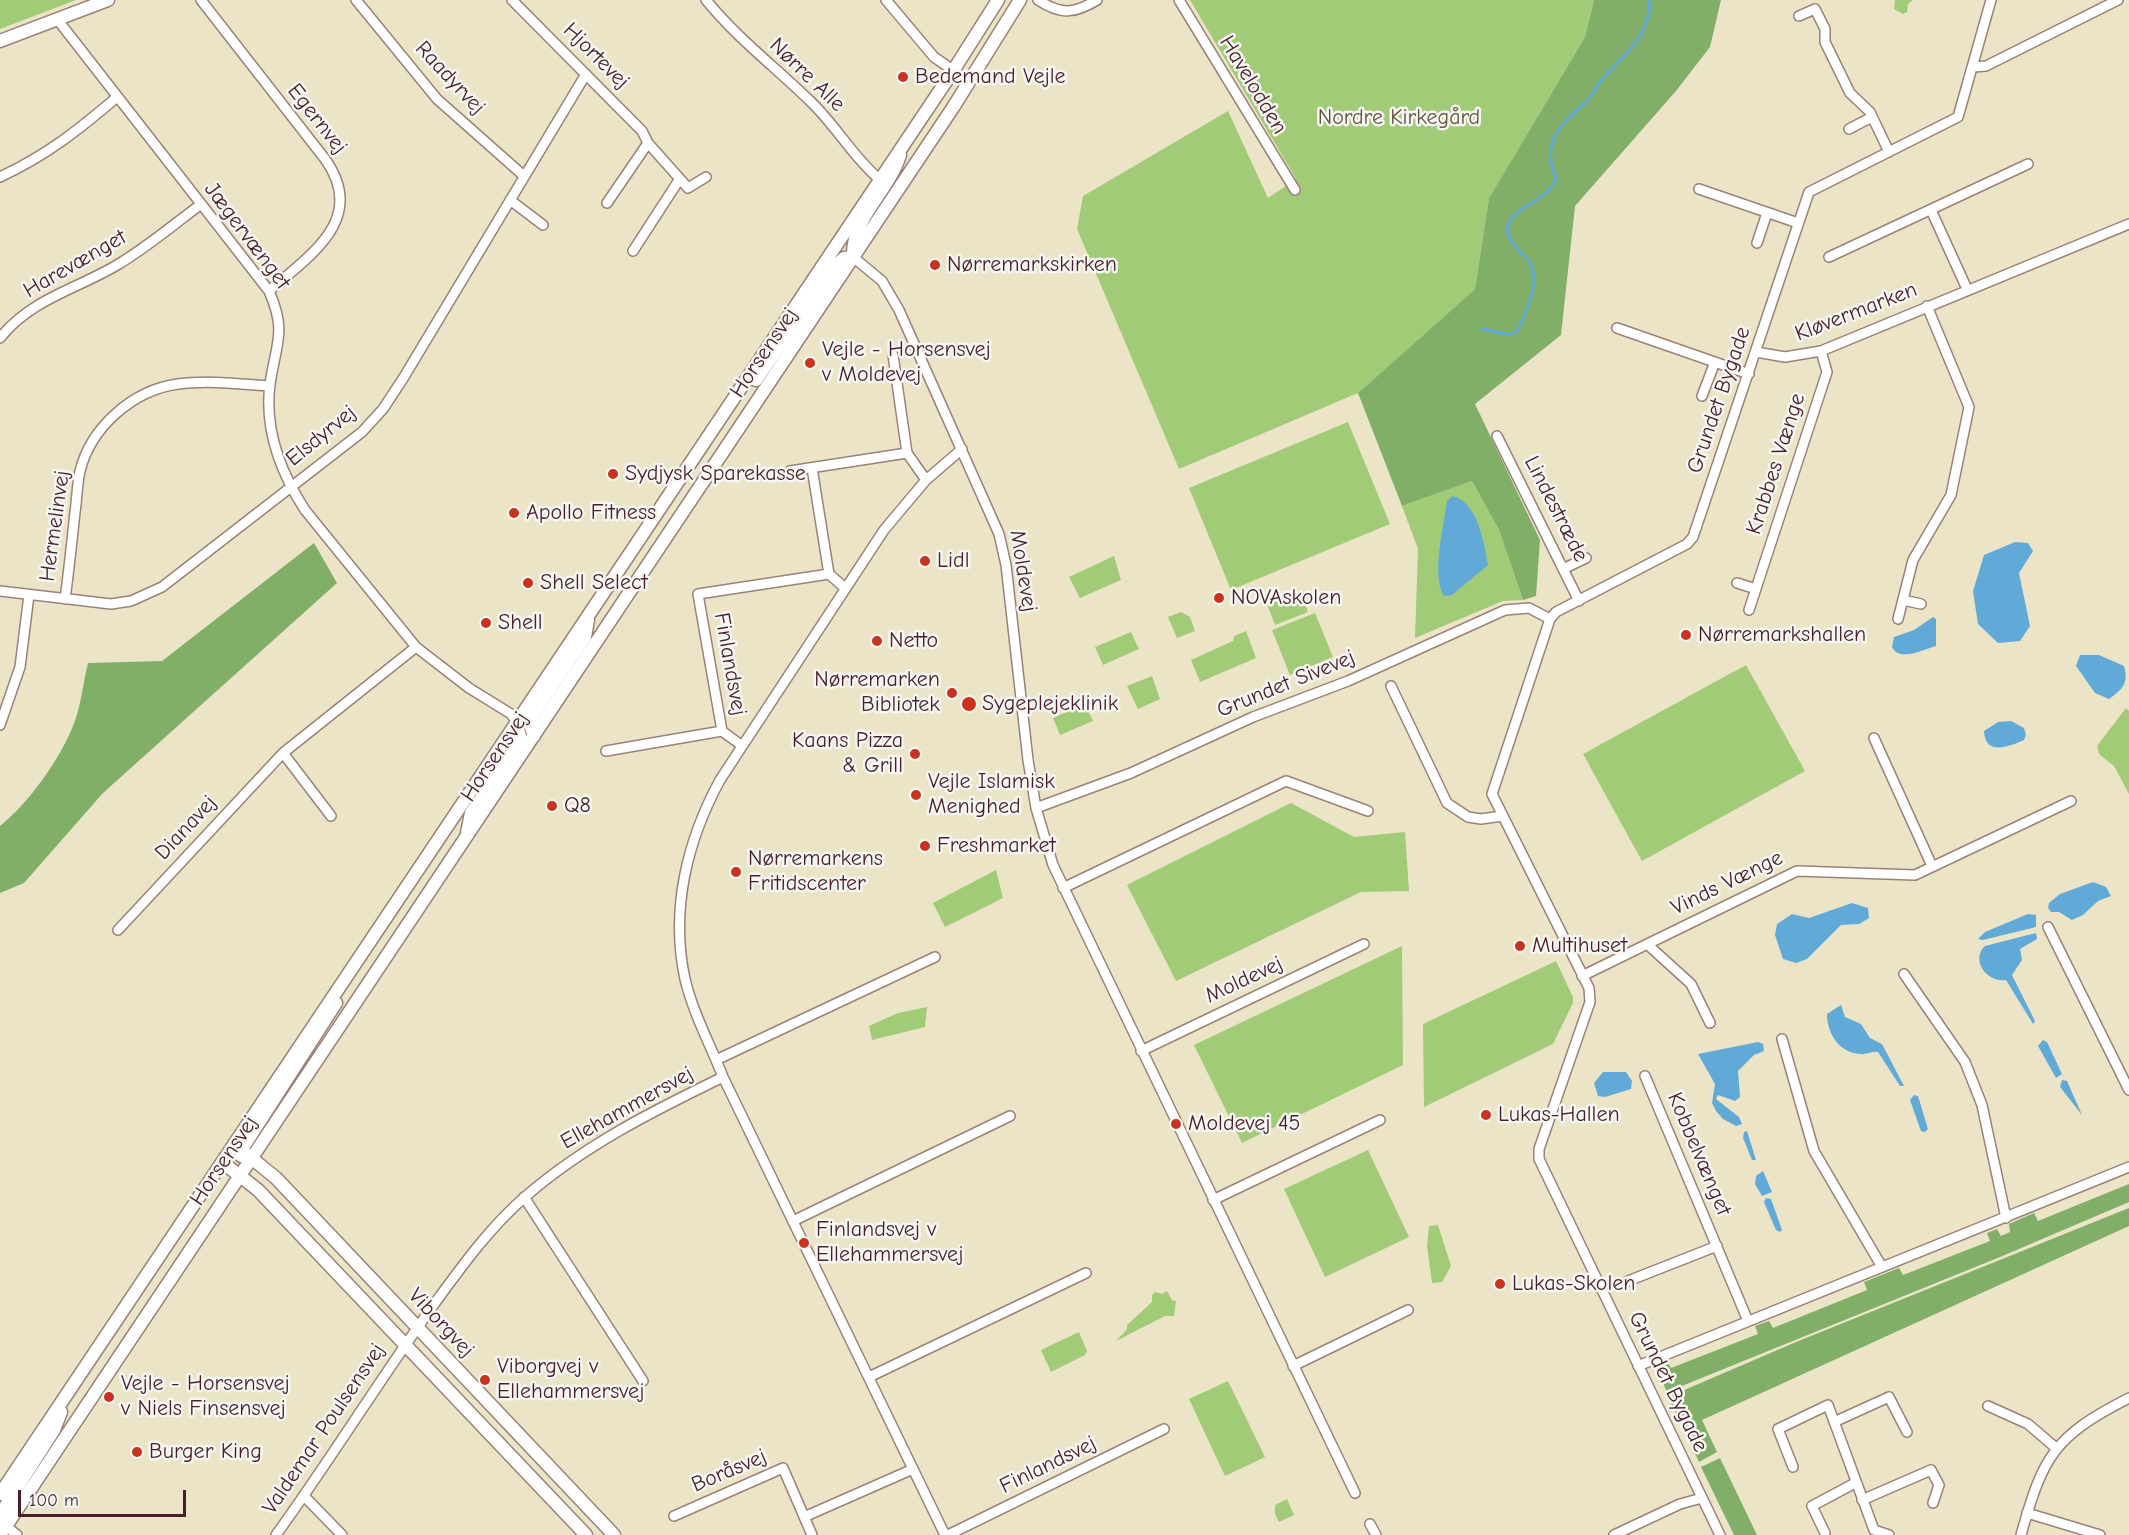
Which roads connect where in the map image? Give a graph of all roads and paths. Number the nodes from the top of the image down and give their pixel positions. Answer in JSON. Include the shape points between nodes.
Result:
{"nodes":[{"id":1,"x":108,"y":0,"type":"edge"},
{"id":2,"x":201,"y":0,"type":"edge"},
{"id":3,"x":356,"y":0,"type":"edge"},
{"id":4,"x":512,"y":0,"type":"edge"},
{"id":5,"x":706,"y":0,"type":"edge"},
{"id":6,"x":886,"y":0,"type":"edge"},
{"id":7,"x":998,"y":0,"type":"edge"},
{"id":8,"x":1020,"y":0,"type":"edge"},
{"id":9,"x":1038,"y":0,"type":"edge"},
{"id":10,"x":1097,"y":0,"type":"edge"},
{"id":11,"x":1179,"y":0,"type":"edge"},
{"id":12,"x":1991,"y":0,"type":"edge"},
{"id":13,"x":2118,"y":0,"type":"edge"},
{"id":14,"x":1799,"y":16,"type":"dead end"},
{"id":15,"x":57,"y":19,"type":"junction"},
{"id":16,"x":0,"y":41,"type":"edge"},
{"id":17,"x":1973,"y":68,"type":"junction"},
{"id":18,"x":953,"y":71,"type":"junction"},
{"id":19,"x":586,"y":74,"type":"junction"},
{"id":20,"x":970,"y":82,"type":"junction"},
{"id":21,"x":116,"y":98,"type":"junction"},
{"id":22,"x":1872,"y":117,"type":"junction"},
{"id":23,"x":1849,"y":129,"type":"dead end"},
{"id":24,"x":904,"y":142,"type":"junction"},
{"id":25,"x":648,"y":143,"type":"junction"},
{"id":26,"x":1889,"y":152,"type":"junction"},
{"id":27,"x":2028,"y":164,"type":"dead end"},
{"id":28,"x":524,"y":176,"type":"junction"},
{"id":29,"x":0,"y":177,"type":"edge"},
{"id":30,"x":706,"y":177,"type":"dead end"},
{"id":31,"x":879,"y":179,"type":"junction"},
{"id":32,"x":679,"y":180,"type":"junction"},
{"id":33,"x":1699,"y":189,"type":"dead end"},
{"id":34,"x":1295,"y":190,"type":"dead end"},
{"id":35,"x":510,"y":200,"type":"junction"},
{"id":36,"x":607,"y":203,"type":"dead end"},
{"id":37,"x":200,"y":204,"type":"junction"},
{"id":38,"x":1931,"y":210,"type":"junction"},
{"id":39,"x":1767,"y":213,"type":"junction"},
{"id":40,"x":1798,"y":223,"type":"junction"},
{"id":41,"x":2129,"y":224,"type":"edge"},
{"id":42,"x":543,"y":225,"type":"dead end"},
{"id":43,"x":1757,"y":243,"type":"dead end"},
{"id":44,"x":633,"y":251,"type":"dead end"},
{"id":45,"x":853,"y":257,"type":"junction"},
{"id":46,"x":1829,"y":257,"type":"dead end"},
{"id":47,"x":1967,"y":289,"type":"junction"},
{"id":48,"x":269,"y":291,"type":"junction"},
{"id":49,"x":1928,"y":306,"type":"junction"},
{"id":50,"x":1617,"y":328,"type":"dead end"},
{"id":51,"x":0,"y":338,"type":"edge"},
{"id":52,"x":1821,"y":351,"type":"junction"},
{"id":53,"x":1756,"y":352,"type":"junction"},
{"id":54,"x":893,"y":355,"type":"dead end"},
{"id":55,"x":1715,"y":362,"type":"junction"},
{"id":56,"x":1749,"y":374,"type":"junction"},
{"id":57,"x":270,"y":386,"type":"junction"},
{"id":58,"x":1702,"y":396,"type":"dead end"},
{"id":59,"x":714,"y":428,"type":"junction"},
{"id":60,"x":1497,"y":436,"type":"dead end"},
{"id":61,"x":962,"y":449,"type":"junction"},
{"id":62,"x":907,"y":453,"type":"junction"},
{"id":63,"x":812,"y":468,"type":"junction"},
{"id":64,"x":790,"y":471,"type":"dead end"},
{"id":65,"x":926,"y":480,"type":"junction"},
{"id":66,"x":289,"y":486,"type":"junction"},
{"id":67,"x":1586,"y":558,"type":"dead end"},
{"id":68,"x":1563,"y":569,"type":"junction"},
{"id":69,"x":829,"y":574,"type":"junction"},
{"id":70,"x":1737,"y":583,"type":"dead end"},
{"id":71,"x":845,"y":588,"type":"junction"},
{"id":72,"x":1756,"y":589,"type":"junction"},
{"id":73,"x":0,"y":591,"type":"edge"},
{"id":74,"x":30,"y":595,"type":"junction"},
{"id":75,"x":65,"y":599,"type":"junction"},
{"id":76,"x":1903,"y":600,"type":"junction"},
{"id":77,"x":1579,"y":601,"type":"junction"},
{"id":78,"x":1921,"y":604,"type":"dead end"},
{"id":79,"x":1749,"y":610,"type":"dead end"},
{"id":80,"x":588,"y":617,"type":"junction"},
{"id":81,"x":1550,"y":619,"type":"junction"},
{"id":82,"x":1898,"y":619,"type":"dead end"},
{"id":83,"x":416,"y":647,"type":"junction"},
{"id":84,"x":1391,"y":686,"type":"dead end"},
{"id":85,"x":516,"y":723,"type":"junction"},
{"id":86,"x":0,"y":725,"type":"edge"},
{"id":87,"x":722,"y":731,"type":"junction"},
{"id":88,"x":534,"y":736,"type":"junction"},
{"id":89,"x":1874,"y":738,"type":"dead end"},
{"id":90,"x":741,"y":745,"type":"junction"},
{"id":91,"x":606,"y":752,"type":"dead end"},
{"id":92,"x":283,"y":753,"type":"junction"},
{"id":93,"x":2071,"y":801,"type":"dead end"},
{"id":94,"x":1036,"y":808,"type":"junction"},
{"id":95,"x":1368,"y":811,"type":"dead end"},
{"id":96,"x":330,"y":816,"type":"dead end"},
{"id":97,"x":1502,"y":816,"type":"junction"},
{"id":98,"x":465,"y":840,"type":"junction"},
{"id":99,"x":1932,"y":866,"type":"junction"},
{"id":100,"x":1063,"y":888,"type":"junction"},
{"id":101,"x":2048,"y":927,"type":"dead end"},
{"id":102,"x":118,"y":930,"type":"dead end"},
{"id":103,"x":1364,"y":944,"type":"dead end"},
{"id":104,"x":1647,"y":944,"type":"junction"},
{"id":105,"x":935,"y":957,"type":"dead end"},
{"id":106,"x":1905,"y":974,"type":"dead end"},
{"id":107,"x":1582,"y":976,"type":"junction"},
{"id":108,"x":1710,"y":1023,"type":"dead end"},
{"id":109,"x":1782,"y":1039,"type":"dead end"},
{"id":110,"x":1141,"y":1051,"type":"junction"},
{"id":111,"x":716,"y":1060,"type":"junction"},
{"id":112,"x":1645,"y":1076,"type":"dead end"},
{"id":113,"x":723,"y":1077,"type":"junction"},
{"id":114,"x":2129,"y":1090,"type":"edge"},
{"id":115,"x":1010,"y":1116,"type":"dead end"},
{"id":116,"x":1380,"y":1120,"type":"dead end"},
{"id":117,"x":243,"y":1150,"type":"junction"},
{"id":118,"x":222,"y":1162,"type":"junction"},
{"id":119,"x":2129,"y":1167,"type":"edge"},
{"id":120,"x":240,"y":1175,"type":"junction"},
{"id":121,"x":524,"y":1197,"type":"junction"},
{"id":122,"x":1213,"y":1200,"type":"junction"},
{"id":123,"x":2006,"y":1218,"type":"junction"},
{"id":124,"x":793,"y":1221,"type":"junction"},
{"id":125,"x":1717,"y":1246,"type":"junction"},
{"id":126,"x":1882,"y":1267,"type":"junction"},
{"id":127,"x":1086,"y":1273,"type":"dead end"},
{"id":128,"x":1628,"y":1281,"type":"dead end"},
{"id":129,"x":1408,"y":1310,"type":"dead end"},
{"id":130,"x":1748,"y":1321,"type":"junction"},
{"id":131,"x":416,"y":1328,"type":"junction"},
{"id":132,"x":405,"y":1345,"type":"junction"},
{"id":133,"x":1293,"y":1366,"type":"junction"},
{"id":134,"x":1638,"y":1366,"type":"junction"},
{"id":135,"x":869,"y":1377,"type":"junction"},
{"id":136,"x":643,"y":1381,"type":"dead end"},
{"id":137,"x":68,"y":1394,"type":"junction"},
{"id":138,"x":2129,"y":1398,"type":"edge"},
{"id":139,"x":1988,"y":1406,"type":"dead end"},
{"id":140,"x":1834,"y":1422,"type":"junction"},
{"id":141,"x":1164,"y":1429,"type":"dead end"},
{"id":142,"x":1907,"y":1432,"type":"dead end"},
{"id":143,"x":2055,"y":1448,"type":"junction"},
{"id":144,"x":1793,"y":1467,"type":"dead end"},
{"id":145,"x":913,"y":1469,"type":"junction"},
{"id":146,"x":1855,"y":1483,"type":"junction"},
{"id":147,"x":1355,"y":1493,"type":"dead end"},
{"id":148,"x":0,"y":1494,"type":"edge"},
{"id":149,"x":304,"y":1496,"type":"junction"},
{"id":150,"x":1702,"y":1498,"type":"junction"},
{"id":151,"x":1862,"y":1500,"type":"junction"},
{"id":152,"x":1933,"y":1503,"type":"dead end"},
{"id":153,"x":2027,"y":1513,"type":"junction"},
{"id":154,"x":674,"y":1516,"type":"dead end"},
{"id":155,"x":804,"y":1517,"type":"junction"},
{"id":156,"x":1370,"y":1524,"type":"dead end"},
{"id":157,"x":2,"y":1527,"type":"edge"},
{"id":158,"x":1874,"y":1532,"type":"edge"},
{"id":159,"x":1825,"y":1533,"type":"dead end"},
{"id":160,"x":17,"y":1535,"type":"edge"},
{"id":161,"x":276,"y":1535,"type":"edge"},
{"id":162,"x":342,"y":1535,"type":"edge"},
{"id":163,"x":586,"y":1535,"type":"edge"},
{"id":164,"x":614,"y":1535,"type":"edge"},
{"id":165,"x":812,"y":1535,"type":"edge"},
{"id":166,"x":946,"y":1535,"type":"edge"},
{"id":167,"x":1376,"y":1535,"type":"edge"},
{"id":168,"x":1614,"y":1535,"type":"edge"},
{"id":169,"x":1720,"y":1535,"type":"edge"},
{"id":170,"x":1889,"y":1535,"type":"edge"},
{"id":171,"x":2021,"y":1535,"type":"edge"},
{"id":172,"x":2100,"y":1535,"type":"edge"}],
"edges":[{"from":1,"to":15,"type":"main road"},
{"from":2,"to":48,"type":"street","name":"Egernvej","via":[[325,159],[340,190],[339,212],[330,234]]},
{"from":3,"to":28,"type":"street","name":"Raadyrvej","via":[[437,99]]},
{"from":4,"to":19,"type":"street","name":"Hjortevej"},
{"from":5,"to":31,"type":"street","name":"Nørre Alle","via":[[740,38],[816,107]]},
{"from":6,"to":18,"type":"street","via":[[934,57]]},
{"from":7,"to":18,"type":"main road","name":"Horsensvej"},
{"from":8,"to":20,"type":"main road","name":"Horsensvej"},
{"from":9,"to":10,"type":"street","via":[[1068,14]]},
{"from":11,"to":34,"type":"street","name":"Havelodden"},
{"from":12,"to":17,"type":"street","name":"Grundet Bygade"},
{"from":13,"to":17,"type":"street","via":[[1986,66]]},
{"from":14,"to":22,"type":"street","via":[[1815,9],[1825,28],[1825,42],[1850,93]]},
{"from":15,"to":16,"type":"main road"},
{"from":15,"to":21,"type":"street","name":"Jægervænget"},
{"from":17,"to":26,"type":"street","name":"Grundet Bygade","via":[[1958,117]]},
{"from":18,"to":20,"type":"street"},
{"from":18,"to":24,"type":"main road","name":"Horsensvej"},
{"from":19,"to":25,"type":"street","name":"Hjortevej","via":[[642,130]]},
{"from":19,"to":28,"type":"street","name":"Elsdyrvej"},
{"from":20,"to":45,"type":"main road","name":"Horsensvej"},
{"from":21,"to":29,"type":"street","via":[[57,147]]},
{"from":21,"to":37,"type":"street","name":"Jægervænget"},
{"from":22,"to":23,"type":"street"},
{"from":22,"to":26,"type":"street"},
{"from":24,"to":31,"type":"main road","name":"Horsensvej"},
{"from":24,"to":45,"type":"main road","via":[[895,173],[854,235]]},
{"from":25,"to":32,"type":"street","name":"Hjortevej"},
{"from":25,"to":36,"type":"street"},
{"from":26,"to":40,"type":"street","name":"Grundet Bygade","via":[[1809,192]]},
{"from":27,"to":38,"type":"street"},
{"from":28,"to":35,"type":"street","name":"Elsdyrvej"},
{"from":30,"to":32,"type":"street","via":[[688,188]]},
{"from":31,"to":59,"type":"main road","name":"Horsensvej"},
{"from":32,"to":44,"type":"street"},
{"from":33,"to":39,"type":"street"},
{"from":35,"to":42,"type":"street"},
{"from":35,"to":66,"type":"street","name":"Elsdyrvej","via":[[383,408],[362,432]]},
{"from":37,"to":48,"type":"street","name":"Jægervænget"},
{"from":37,"to":51,"type":"street","name":"Harevænget","via":[[116,266],[35,307]]},
{"from":38,"to":46,"type":"street"},
{"from":38,"to":47,"type":"street"},
{"from":39,"to":40,"type":"street"},
{"from":39,"to":43,"type":"street"},
{"from":40,"to":53,"type":"street","name":"Grundet Bygade"},
{"from":41,"to":47,"type":"street","name":"Kløvermarken"},
{"from":45,"to":59,"type":"main road","via":[[844,258],[832,269],[744,398]]},
{"from":45,"to":61,"type":"street","name":"Moldevej","via":[[882,281],[899,310]]},
{"from":45,"to":88,"type":"main road","name":"Horsensvej"},
{"from":47,"to":49,"type":"street","name":"Kløvermarken"},
{"from":48,"to":57,"type":"street","name":"Jægervænget","via":[[281,328]]},
{"from":49,"to":52,"type":"street","name":"Kløvermarken"},
{"from":49,"to":76,"type":"street","via":[[1969,407],[1951,495],[1912,560]]},
{"from":50,"to":55,"type":"street"},
{"from":52,"to":53,"type":"street","name":"Kløvermarken","via":[[1785,357]]},
{"from":52,"to":72,"type":"street","name":"Krabbes Vænge","via":[[1827,372]]},
{"from":53,"to":56,"type":"street","name":"Grundet Bygade"},
{"from":54,"to":62,"type":"street"},
{"from":55,"to":56,"type":"street"},
{"from":55,"to":58,"type":"street"},
{"from":56,"to":77,"type":"street","name":"Grundet Bygade","via":[[1693,537],[1678,549]]},
{"from":57,"to":66,"type":"street","name":"Jægervænget","via":[[274,448]]},
{"from":57,"to":75,"type":"street","name":"Hermelinvej","via":[[177,384],[134,400],[106,423],[90,446],[80,471]]},
{"from":59,"to":80,"type":"main road","name":"Horsensvej"},
{"from":60,"to":68,"type":"street","name":"Lindestræde"},
{"from":61,"to":65,"type":"street","name":"Finlandsvej"},
{"from":61,"to":94,"type":"street","name":"Moldevej","via":[[996,524],[1006,565]]},
{"from":62,"to":63,"type":"street"},
{"from":62,"to":65,"type":"street"},
{"from":63,"to":64,"type":"street"},
{"from":63,"to":69,"type":"street"},
{"from":65,"to":71,"type":"street","name":"Finlandsvej","via":[[884,530]]},
{"from":66,"to":75,"type":"street","name":"Elsdyrvej","via":[[154,591],[111,604]]},
{"from":66,"to":83,"type":"street","name":"Jægervænget"},
{"from":67,"to":68,"type":"street"},
{"from":68,"to":77,"type":"street","name":"Lindestræde"},
{"from":69,"to":71,"type":"street"},
{"from":69,"to":87,"type":"street","name":"Finlandsvej","via":[[698,594]]},
{"from":70,"to":72,"type":"street"},
{"from":71,"to":90,"type":"street","name":"Finlandsvej"},
{"from":72,"to":79,"type":"street","name":"Krabbes Vænge"},
{"from":73,"to":74,"type":"street","name":"Elsdyrvej"},
{"from":74,"to":75,"type":"street","name":"Elsdyrvej"},
{"from":74,"to":86,"type":"street","via":[[20,667]]},
{"from":76,"to":78,"type":"street"},
{"from":76,"to":82,"type":"street"},
{"from":77,"to":81,"type":"street","name":"Grundet Bygade"},
{"from":80,"to":85,"type":"main road","name":"Horsensvej"},
{"from":80,"to":88,"type":"main road","via":[[585,638],[529,721]]},
{"from":81,"to":94,"type":"street","name":"Grundet Sivevej","via":[[1529,608],[1505,610],[1131,773]]},
{"from":81,"to":97,"type":"street","name":"Grundet Bygade","via":[[1492,794]]},
{"from":83,"to":85,"type":"street","name":"Jægervænget","via":[[511,714]]},
{"from":83,"to":92,"type":"street","name":"Dianavej"},
{"from":84,"to":97,"type":"street","via":[[1446,803],[1468,817]]},
{"from":85,"to":88,"type":"street","name":"Jægervænget"},
{"from":85,"to":98,"type":"main road","via":[[521,739],[471,813]]},
{"from":85,"to":117,"type":"main road","name":"Horsensvej","via":[[360,956]]},
{"from":87,"to":90,"type":"street","name":"Finlandsvej"},
{"from":87,"to":91,"type":"street","name":"Finlandsvej"},
{"from":88,"to":98,"type":"main road","name":"Horsensvej"},
{"from":89,"to":99,"type":"street"},
{"from":90,"to":111,"type":"street","name":"Finlandsvej","via":[[702,813],[683,874],[680,937],[685,978]]},
{"from":92,"to":96,"type":"street"},
{"from":92,"to":102,"type":"street","name":"Dianavej"},
{"from":93,"to":99,"type":"street","name":"Vinds Vænge"},
{"from":94,"to":100,"type":"street","name":"Moldevej"},
{"from":95,"to":100,"type":"street","via":[[1286,781]]},
{"from":97,"to":107,"type":"street","name":"Grundet Bygade"},
{"from":98,"to":117,"type":"main road","name":"Horsensvej"},
{"from":99,"to":104,"type":"street","name":"Vinds Vænge","via":[[1915,875],[1797,871]]},
{"from":100,"to":110,"type":"street","name":"Moldevej"},
{"from":101,"to":114,"type":"street"},
{"from":103,"to":110,"type":"street","name":"Moldevej"},
{"from":104,"to":107,"type":"street","name":"Vinds Vænge"},
{"from":104,"to":108,"type":"street","via":[[1690,984]]},
{"from":105,"to":111,"type":"street"},
{"from":106,"to":123,"type":"street","via":[[1965,1062],[1982,1105]]},
{"from":107,"to":134,"type":"street","name":"Grundet Bygade","via":[[1589,988],[1590,1002],[1539,1149],[1539,1159]]},
{"from":109,"to":126,"type":"street","via":[[1814,1151]]},
{"from":110,"to":122,"type":"street","name":"Moldevej"},
{"from":111,"to":113,"type":"street","name":"Finlandsvej"},
{"from":112,"to":125,"type":"street","name":"Kobbelvænget"},
{"from":113,"to":121,"type":"street","name":"Ellehammersvej","via":[[640,1118],[578,1155]]},
{"from":113,"to":124,"type":"street","name":"Finlandsvej"},
{"from":115,"to":124,"type":"street"},
{"from":116,"to":122,"type":"street"},
{"from":117,"to":118,"type":"main road","name":"Horsensvej"},
{"from":117,"to":120,"type":"main road"},
{"from":117,"to":131,"type":"main road","name":"Viborgvej","via":[[276,1178]]},
{"from":118,"to":120,"type":"main road","name":"Viborgvej"},
{"from":118,"to":137,"type":"main road","name":"Horsensvej"},
{"from":119,"to":123,"type":"street"},
{"from":120,"to":132,"type":"main road","name":"Viborgvej"},
{"from":120,"to":157,"type":"main road","name":"Horsensvej"},
{"from":121,"to":131,"type":"street","name":"Ellehammersvej","via":[[472,1252]]},
{"from":121,"to":136,"type":"street"},
{"from":122,"to":133,"type":"street","name":"Moldevej"},
{"from":123,"to":126,"type":"street"},
{"from":124,"to":135,"type":"street","name":"Finlandsvej"},
{"from":125,"to":128,"type":"street","name":"Kobbelvænget"},
{"from":125,"to":130,"type":"street","name":"Kobbelvænget"},
{"from":126,"to":130,"type":"street"},
{"from":127,"to":135,"type":"street"},
{"from":129,"to":133,"type":"street"},
{"from":130,"to":134,"type":"street"},
{"from":131,"to":132,"type":"street","name":"Valdemar Poulsensvej"},
{"from":131,"to":164,"type":"main road","name":"Viborgvej"},
{"from":132,"to":149,"type":"street","name":"Valdemar Poulsensvej"},
{"from":132,"to":163,"type":"main road","name":"Viborgvej"},
{"from":133,"to":147,"type":"street","name":"Moldevej"},
{"from":134,"to":150,"type":"street","name":"Grundet Bygade"},
{"from":135,"to":145,"type":"street","name":"Finlandsvej"},
{"from":137,"to":148,"type":"main road","name":"Horsensvej"},
{"from":137,"to":157,"type":"main road","via":[[54,1430],[6,1505]]},
{"from":138,"to":143,"type":"street","via":[[2094,1416]]},
{"from":139,"to":143,"type":"street","via":[[2028,1424]]},
{"from":140,"to":142,"type":"street","via":[[1889,1397]]},
{"from":140,"to":144,"type":"street","via":[[1828,1405],[1778,1429]]},
{"from":140,"to":146,"type":"street"},
{"from":141,"to":166,"type":"street","name":"Finlandsvej"},
{"from":143,"to":153,"type":"street"},
{"from":145,"to":155,"type":"street"},
{"from":145,"to":166,"type":"street","name":"Finlandsvej"},
{"from":146,"to":151,"type":"street"},
{"from":146,"to":159,"type":"street","via":[[1812,1506]]},
{"from":149,"to":161,"type":"street","name":"Valdemar Poulsensvej"},
{"from":149,"to":162,"type":"street"},
{"from":150,"to":168,"type":"street"},
{"from":150,"to":169,"type":"street","name":"Grundet Bygade"},
{"from":151,"to":152,"type":"street","via":[[1931,1470],[1939,1485]]},
{"from":151,"to":158,"type":"street"},
{"from":153,"to":171,"type":"street"},
{"from":153,"to":172,"type":"street"},
{"from":154,"to":155,"type":"street","name":"Boråsvej","via":[[783,1468]]},
{"from":155,"to":165,"type":"street","name":"Boråsvej"},
{"from":156,"to":167,"type":"street"},
{"from":157,"to":160,"type":"street"},
{"from":158,"to":170,"type":"street"}]}
